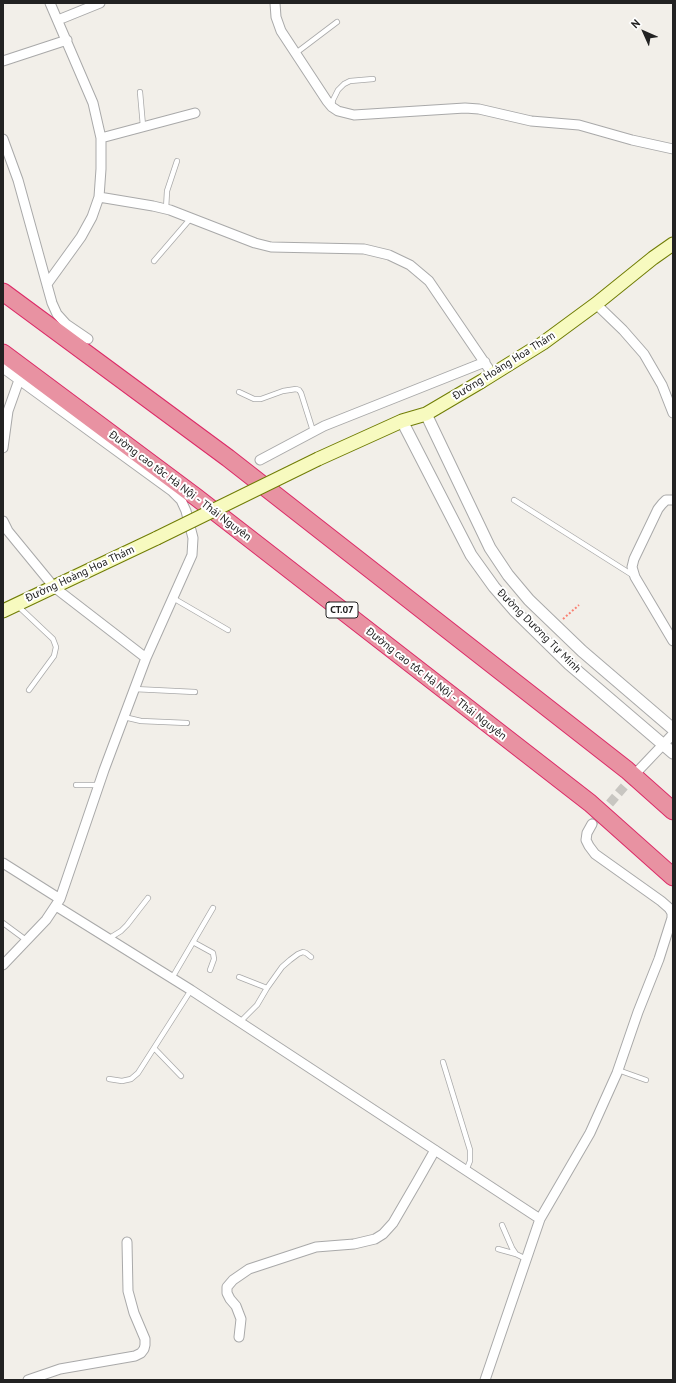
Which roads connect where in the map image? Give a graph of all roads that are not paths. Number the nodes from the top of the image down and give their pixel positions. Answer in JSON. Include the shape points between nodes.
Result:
{"nodes":[{"id":1,"x":50,"y":3,"type":"edge"},
{"id":2,"x":100,"y":3,"type":"edge"},
{"id":3,"x":275,"y":3,"type":"edge"},
{"id":4,"x":58,"y":20,"type":"junction"},
{"id":5,"x":337,"y":22,"type":"dead end"},
{"id":6,"x":67,"y":40,"type":"junction"},
{"id":7,"x":296,"y":53,"type":"junction"},
{"id":8,"x":3,"y":61,"type":"edge"},
{"id":9,"x":373,"y":79,"type":"dead end"},
{"id":10,"x":140,"y":92,"type":"dead end"},
{"id":11,"x":332,"y":107,"type":"junction"},
{"id":12,"x":195,"y":113,"type":"dead end"},
{"id":13,"x":143,"y":126,"type":"junction"},
{"id":14,"x":101,"y":138,"type":"junction"},
{"id":15,"x":3,"y":139,"type":"edge"},
{"id":16,"x":673,"y":148,"type":"edge"},
{"id":17,"x":177,"y":161,"type":"dead end"},
{"id":18,"x":99,"y":197,"type":"junction"},
{"id":19,"x":166,"y":209,"type":"junction"},
{"id":20,"x":191,"y":218,"type":"junction"},
{"id":21,"x":673,"y":244,"type":"edge"},
{"id":22,"x":154,"y":261,"type":"dead end"},
{"id":23,"x":47,"y":284,"type":"junction"},
{"id":24,"x":3,"y":292,"type":"edge"},
{"id":25,"x":596,"y":304,"type":"junction"},
{"id":26,"x":88,"y":339,"type":"dead end"},
{"id":27,"x":3,"y":353,"type":"edge"},
{"id":28,"x":485,"y":362,"type":"junction"},
{"id":29,"x":3,"y":368,"type":"edge"},
{"id":30,"x":493,"y":375,"type":"junction"},
{"id":31,"x":19,"y":380,"type":"junction"},
{"id":32,"x":239,"y":392,"type":"dead end"},
{"id":33,"x":673,"y":413,"type":"edge"},
{"id":34,"x":426,"y":414,"type":"junction"},
{"id":35,"x":402,"y":421,"type":"junction"},
{"id":36,"x":313,"y":431,"type":"junction"},
{"id":37,"x":3,"y":448,"type":"edge"},
{"id":38,"x":260,"y":460,"type":"dead end"},
{"id":39,"x":514,"y":500,"type":"dead end"},
{"id":40,"x":673,"y":500,"type":"edge"},
{"id":41,"x":3,"y":521,"type":"edge"},
{"id":42,"x":635,"y":576,"type":"junction"},
{"id":43,"x":54,"y":588,"type":"junction"},
{"id":44,"x":173,"y":598,"type":"junction"},
{"id":45,"x":16,"y":604,"type":"junction"},
{"id":46,"x":3,"y":611,"type":"edge"},
{"id":47,"x":228,"y":630,"type":"dead end"},
{"id":48,"x":673,"y":641,"type":"edge"},
{"id":49,"x":146,"y":658,"type":"junction"},
{"id":50,"x":134,"y":689,"type":"junction"},
{"id":51,"x":29,"y":690,"type":"dead end"},
{"id":52,"x":195,"y":692,"type":"dead end"},
{"id":53,"x":124,"y":717,"type":"junction"},
{"id":54,"x":187,"y":723,"type":"dead end"},
{"id":55,"x":673,"y":729,"type":"edge"},
{"id":56,"x":673,"y":734,"type":"edge"},
{"id":57,"x":663,"y":744,"type":"junction"},
{"id":58,"x":673,"y":753,"type":"edge"},
{"id":59,"x":636,"y":773,"type":"tunnel mouth"},
{"id":60,"x":76,"y":785,"type":"dead end"},
{"id":61,"x":99,"y":785,"type":"junction"},
{"id":62,"x":673,"y":811,"type":"edge"},
{"id":63,"x":592,"y":824,"type":"tunnel mouth"},
{"id":64,"x":3,"y":863,"type":"edge"},
{"id":65,"x":673,"y":877,"type":"edge"},
{"id":66,"x":148,"y":898,"type":"dead end"},
{"id":67,"x":58,"y":903,"type":"junction"},
{"id":68,"x":214,"y":908,"type":"dead end"},
{"id":69,"x":3,"y":923,"type":"edge"},
{"id":70,"x":108,"y":939,"type":"junction"},
{"id":71,"x":26,"y":940,"type":"junction"},
{"id":72,"x":193,"y":942,"type":"junction"},
{"id":73,"x":311,"y":957,"type":"dead end"},
{"id":74,"x":3,"y":965,"type":"edge"},
{"id":75,"x":210,"y":970,"type":"dead end"},
{"id":76,"x":239,"y":977,"type":"dead end"},
{"id":77,"x":172,"y":978,"type":"junction"},
{"id":78,"x":267,"y":988,"type":"junction"},
{"id":79,"x":191,"y":990,"type":"junction"},
{"id":80,"x":240,"y":1022,"type":"junction"},
{"id":81,"x":155,"y":1048,"type":"junction"},
{"id":82,"x":444,"y":1062,"type":"dead end"},
{"id":83,"x":618,"y":1070,"type":"junction"},
{"id":84,"x":180,"y":1076,"type":"dead end"},
{"id":85,"x":109,"y":1079,"type":"dead end"},
{"id":86,"x":646,"y":1080,"type":"dead end"},
{"id":87,"x":435,"y":1150,"type":"junction"},
{"id":88,"x":466,"y":1170,"type":"junction"},
{"id":89,"x":540,"y":1219,"type":"junction"},
{"id":90,"x":502,"y":1225,"type":"dead end"},
{"id":91,"x":127,"y":1242,"type":"dead end"},
{"id":92,"x":498,"y":1249,"type":"dead end"},
{"id":93,"x":516,"y":1254,"type":"junction"},
{"id":94,"x":526,"y":1259,"type":"junction"},
{"id":95,"x":239,"y":1337,"type":"dead end"},
{"id":96,"x":28,"y":1380,"type":"edge"},
{"id":97,"x":485,"y":1380,"type":"edge"}],
"edges":[{"from":1,"to":4,"type":"street"},
{"from":2,"to":4,"type":"street"},
{"from":3,"to":7,"type":"street","via":[[281,31]]},
{"from":4,"to":6,"type":"street"},
{"from":5,"to":7,"type":"lane"},
{"from":6,"to":8,"type":"street"},
{"from":6,"to":14,"type":"street","via":[[93,103]]},
{"from":7,"to":11,"type":"street"},
{"from":9,"to":11,"type":"lane","via":[[344,84],[338,90]]},
{"from":10,"to":13,"type":"lane"},
{"from":11,"to":16,"type":"street","via":[[338,112],[354,115],[479,109],[531,121],[579,125]]},
{"from":12,"to":13,"type":"street"},
{"from":13,"to":14,"type":"street"},
{"from":14,"to":18,"type":"street"},
{"from":15,"to":23,"type":"street","via":[[18,180]]},
{"from":17,"to":19,"type":"lane","via":[[167,191]]},
{"from":18,"to":19,"type":"street"},
{"from":18,"to":23,"type":"street","via":[[81,237]]},
{"from":19,"to":20,"type":"street"},
{"from":20,"to":22,"type":"lane"},
{"from":20,"to":28,"type":"street","via":[[254,243],[271,247],[364,249],[389,255],[410,265],[429,281]]},
{"from":21,"to":25,"type":"main road","name":"Đường Hoàng Hoa Thám"},
{"from":23,"to":26,"type":"street","via":[[57,314],[66,324]]},
{"from":24,"to":62,"type":"highway","via":[[228,458],[627,770]]},
{"from":25,"to":30,"type":"main road","name":"Đường Hoàng Hoa Thám","via":[[543,343]]},
{"from":25,"to":33,"type":"street","via":[[644,354],[662,385]]},
{"from":27,"to":65,"type":"highway","name":"Đường cao tốc Hà Nội - Thái Nguyên","number":"CT.07","via":[[196,497],[590,803]]},
{"from":28,"to":30,"type":"street"},
{"from":28,"to":36,"type":"street"},
{"from":29,"to":31,"type":"street"},
{"from":30,"to":34,"type":"main road","name":"Đường Hoàng Hoa Thám"},
{"from":31,"to":37,"type":"street","via":[[8,411]]},
{"from":31,"to":44,"type":"street","via":[[181,500],[193,538],[192,555]]},
{"from":32,"to":36,"type":"lane","via":[[254,399],[261,399],[283,391],[299,390]]},
{"from":34,"to":35,"type":"main road","name":"Đường Hoàng Hoa Thám"},
{"from":34,"to":55,"type":"street","name":"Đường Dương Tự Minh","via":[[490,548],[512,580],[582,651]]},
{"from":35,"to":43,"type":"main road","name":"Đường Hoàng Hoa Thám","bridge":true,"via":[[318,458]]},
{"from":35,"to":57,"type":"street","name":"Đường Dương Tự Minh","via":[[471,555],[494,587],[569,664]]},
{"from":36,"to":38,"type":"street"},
{"from":39,"to":42,"type":"lane"},
{"from":40,"to":42,"type":"street","via":[[666,500],[658,509],[634,560],[632,567]]},
{"from":41,"to":43,"type":"street","via":[[8,531]]},
{"from":42,"to":48,"type":"street"},
{"from":43,"to":45,"type":"main road","name":"Đường Hoàng Hoa Thám"},
{"from":43,"to":49,"type":"street"},
{"from":44,"to":47,"type":"lane"},
{"from":44,"to":49,"type":"street"},
{"from":45,"to":46,"type":"main road","name":"Đường Hoàng Hoa Thám"},
{"from":45,"to":51,"type":"lane","via":[[53,639],[56,647],[54,656]]},
{"from":49,"to":50,"type":"street"},
{"from":50,"to":52,"type":"lane"},
{"from":50,"to":53,"type":"street"},
{"from":53,"to":54,"type":"lane","via":[[141,721]]},
{"from":53,"to":61,"type":"street"},
{"from":56,"to":57,"type":"street"},
{"from":57,"to":58,"type":"street","name":"Đường Dương Tự Minh"},
{"from":57,"to":59,"type":"street"},
{"from":60,"to":61,"type":"lane"},
{"from":61,"to":67,"type":"street"},
{"from":63,"to":83,"type":"street","via":[[586,840],[595,854],[661,901],[672,913],[659,959]]},
{"from":64,"to":67,"type":"street"},
{"from":66,"to":70,"type":"lane","via":[[127,925]]},
{"from":67,"to":70,"type":"street"},
{"from":67,"to":71,"type":"street","via":[[46,920]]},
{"from":68,"to":72,"type":"lane"},
{"from":69,"to":71,"type":"lane"},
{"from":70,"to":77,"type":"street"},
{"from":71,"to":74,"type":"street"},
{"from":72,"to":75,"type":"lane","via":[[213,953],[214,959]]},
{"from":72,"to":77,"type":"lane"},
{"from":73,"to":78,"type":"lane","via":[[303,952],[298,954],[282,967]]},
{"from":76,"to":78,"type":"lane"},
{"from":77,"to":79,"type":"street"},
{"from":78,"to":80,"type":"lane","via":[[257,1005]]},
{"from":79,"to":80,"type":"street"},
{"from":79,"to":81,"type":"lane"},
{"from":80,"to":87,"type":"street"},
{"from":81,"to":84,"type":"lane"},
{"from":81,"to":85,"type":"lane","via":[[131,1079],[122,1082]]},
{"from":82,"to":88,"type":"lane","via":[[470,1150],[470,1161]]},
{"from":83,"to":86,"type":"lane"},
{"from":83,"to":89,"type":"street","via":[[590,1133]]},
{"from":87,"to":88,"type":"street"},
{"from":87,"to":95,"type":"street","via":[[392,1222],[376,1239],[354,1244],[316,1247],[249,1269],[233,1280],[227,1287],[227,1293],[241,1319]]},
{"from":88,"to":89,"type":"street"},
{"from":89,"to":94,"type":"street"},
{"from":90,"to":93,"type":"lane"},
{"from":91,"to":96,"type":"street","via":[[128,1291],[145,1339],[144,1349],[135,1356],[60,1369]]},
{"from":92,"to":93,"type":"lane"},
{"from":93,"to":94,"type":"lane"},
{"from":94,"to":97,"type":"street"}]}
